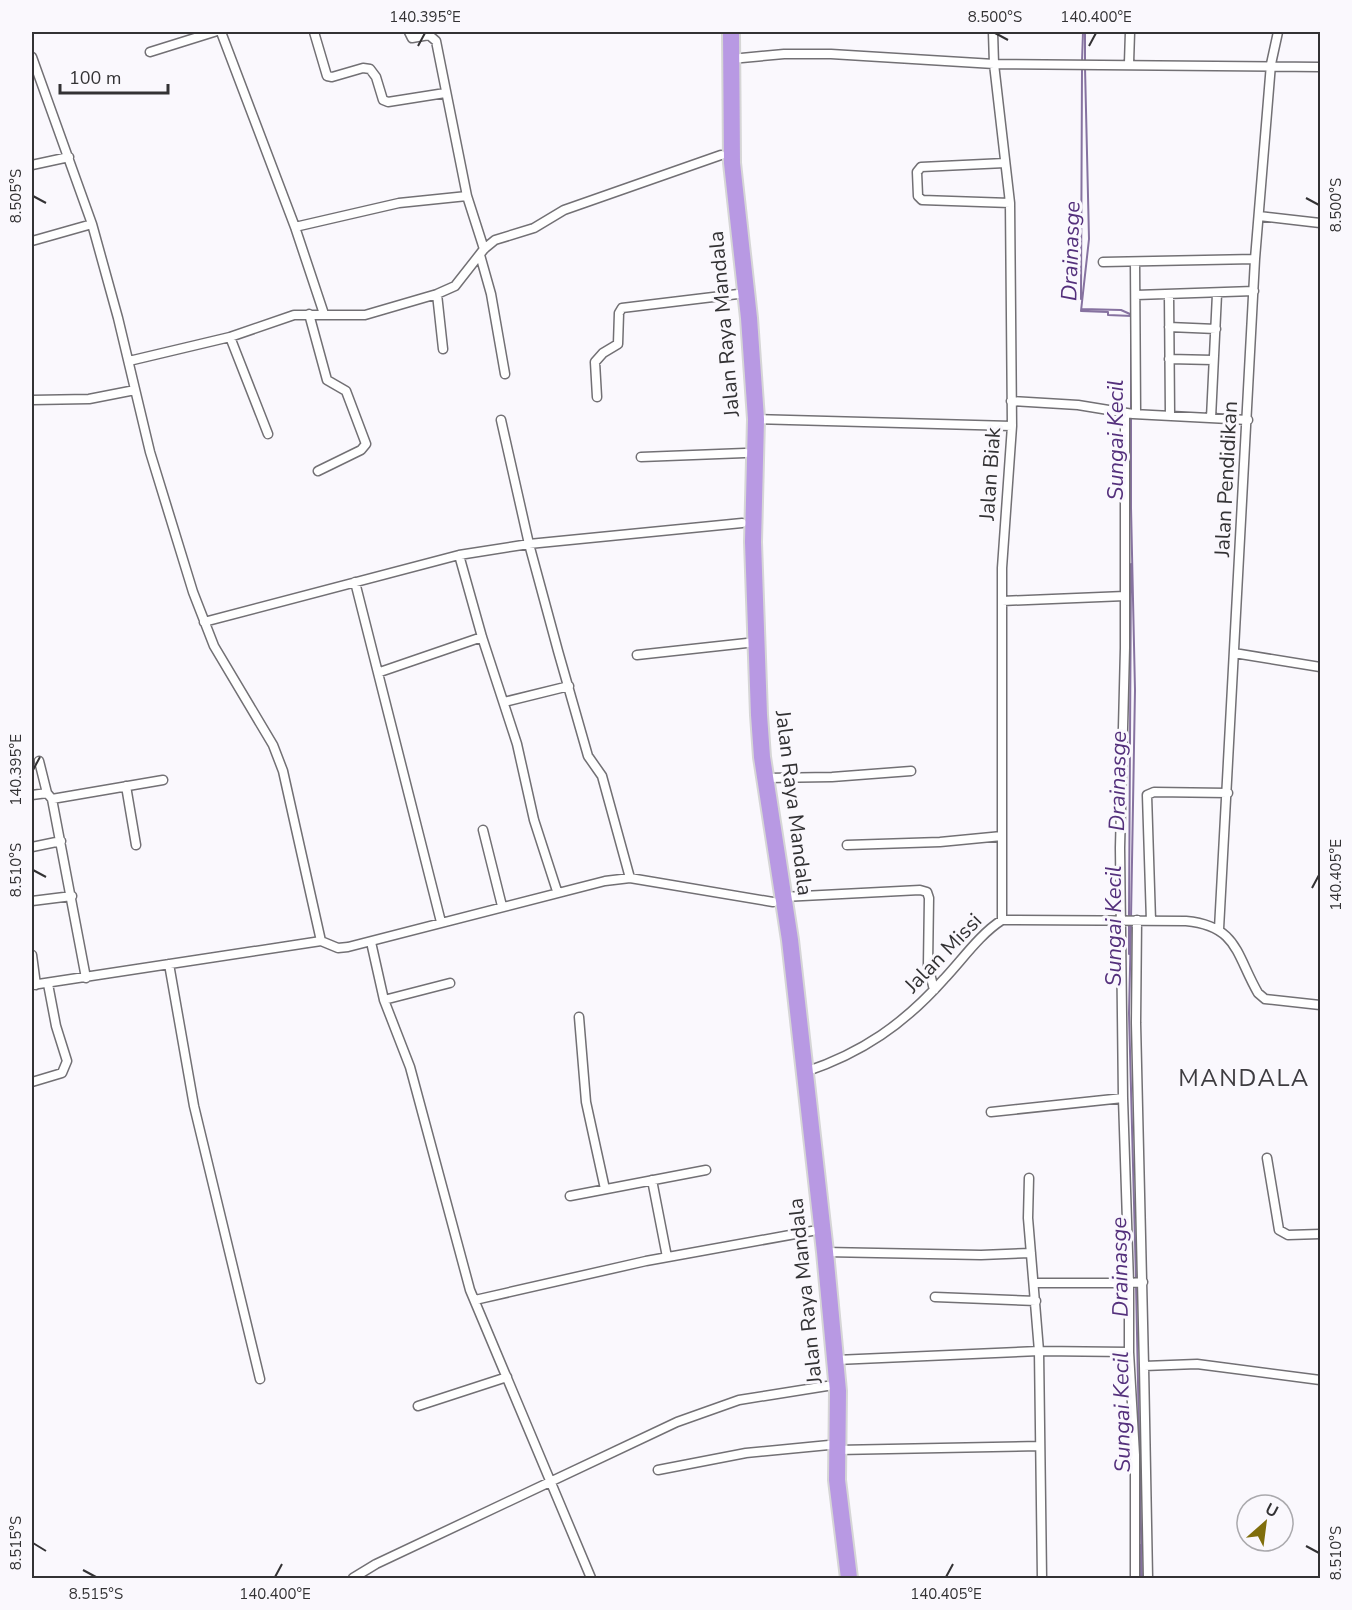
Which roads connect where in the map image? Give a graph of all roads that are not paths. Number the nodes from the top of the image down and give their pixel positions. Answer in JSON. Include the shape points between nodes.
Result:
{"nodes":[{"id":1,"x":214,"y":32,"type":"edge"},
{"id":2,"x":221,"y":32,"type":"edge"},
{"id":3,"x":314,"y":32,"type":"edge"},
{"id":4,"x":409,"y":32,"type":"edge"},
{"id":5,"x":721,"y":32,"type":"edge"},
{"id":6,"x":731,"y":32,"type":"edge"},
{"id":7,"x":993,"y":32,"type":"edge"},
{"id":8,"x":1130,"y":32,"type":"edge"},
{"id":9,"x":1278,"y":32,"type":"edge"},
{"id":10,"x":150,"y":52,"type":"dead end"},
{"id":11,"x":32,"y":57,"type":"edge"},
{"id":12,"x":730,"y":59,"type":"junction"},
{"id":13,"x":1129,"y":63,"type":"junction"},
{"id":14,"x":994,"y":64,"type":"junction"},
{"id":15,"x":1271,"y":64,"type":"junction"},
{"id":16,"x":1320,"y":67,"type":"edge"},
{"id":17,"x":446,"y":93,"type":"junction"},
{"id":18,"x":721,"y":155,"type":"junction"},
{"id":19,"x":69,"y":157,"type":"junction"},
{"id":20,"x":1005,"y":162,"type":"junction"},
{"id":21,"x":32,"y":165,"type":"edge"},
{"id":22,"x":467,"y":196,"type":"junction"},
{"id":23,"x":1010,"y":203,"type":"junction"},
{"id":24,"x":1258,"y":216,"type":"junction"},
{"id":25,"x":1320,"y":223,"type":"edge"},
{"id":26,"x":92,"y":224,"type":"junction"},
{"id":27,"x":295,"y":227,"type":"junction"},
{"id":28,"x":32,"y":241,"type":"edge"},
{"id":29,"x":482,"y":252,"type":"junction"},
{"id":30,"x":737,"y":252,"type":"junction"},
{"id":31,"x":1255,"y":259,"type":"junction"},
{"id":32,"x":1104,"y":262,"type":"dead end"},
{"id":33,"x":1135,"y":262,"type":"junction"},
{"id":34,"x":1254,"y":291,"type":"junction"},
{"id":35,"x":437,"y":294,"type":"junction"},
{"id":36,"x":738,"y":294,"type":"junction"},
{"id":37,"x":1217,"y":294,"type":"junction"},
{"id":38,"x":1136,"y":295,"type":"junction"},
{"id":39,"x":1169,"y":295,"type":"junction"},
{"id":40,"x":309,"y":314,"type":"junction"},
{"id":41,"x":324,"y":314,"type":"junction"},
{"id":42,"x":1169,"y":327,"type":"junction"},
{"id":43,"x":1216,"y":329,"type":"junction"},
{"id":44,"x":231,"y":337,"type":"junction"},
{"id":45,"x":443,"y":349,"type":"dead end"},
{"id":46,"x":1168,"y":359,"type":"junction"},
{"id":47,"x":1213,"y":360,"type":"junction"},
{"id":48,"x":129,"y":361,"type":"junction"},
{"id":49,"x":505,"y":374,"type":"dead end"},
{"id":50,"x":135,"y":390,"type":"junction"},
{"id":51,"x":597,"y":397,"type":"dead end"},
{"id":52,"x":32,"y":400,"type":"edge"},
{"id":53,"x":1011,"y":402,"type":"junction"},
{"id":54,"x":1131,"y":414,"type":"junction"},
{"id":55,"x":1170,"y":415,"type":"junction"},
{"id":56,"x":1211,"y":418,"type":"junction"},
{"id":57,"x":756,"y":419,"type":"junction"},
{"id":58,"x":501,"y":420,"type":"dead end"},
{"id":59,"x":1248,"y":420,"type":"junction"},
{"id":60,"x":1012,"y":426,"type":"junction"},
{"id":61,"x":268,"y":434,"type":"dead end"},
{"id":62,"x":746,"y":453,"type":"junction"},
{"id":63,"x":641,"y":457,"type":"dead end"},
{"id":64,"x":318,"y":471,"type":"dead end"},
{"id":65,"x":742,"y":522,"type":"junction"},
{"id":66,"x":529,"y":544,"type":"junction"},
{"id":67,"x":459,"y":555,"type":"junction"},
{"id":68,"x":355,"y":582,"type":"junction"},
{"id":69,"x":1125,"y":596,"type":"junction"},
{"id":70,"x":1002,"y":600,"type":"junction"},
{"id":71,"x":204,"y":622,"type":"junction"},
{"id":72,"x":482,"y":637,"type":"junction"},
{"id":73,"x":751,"y":643,"type":"junction"},
{"id":74,"x":1234,"y":653,"type":"junction"},
{"id":75,"x":637,"y":655,"type":"dead end"},
{"id":76,"x":1320,"y":667,"type":"edge"},
{"id":77,"x":380,"y":672,"type":"junction"},
{"id":78,"x":569,"y":686,"type":"junction"},
{"id":79,"x":504,"y":702,"type":"junction"},
{"id":80,"x":39,"y":761,"type":"dead end"},
{"id":81,"x":911,"y":771,"type":"dead end"},
{"id":82,"x":765,"y":778,"type":"junction"},
{"id":83,"x":163,"y":780,"type":"dead end"},
{"id":84,"x":126,"y":786,"type":"junction"},
{"id":85,"x":1228,"y":793,"type":"junction"},
{"id":86,"x":32,"y":795,"type":"edge"},
{"id":87,"x":50,"y":796,"type":"junction"},
{"id":88,"x":483,"y":830,"type":"dead end"},
{"id":89,"x":1002,"y":836,"type":"junction"},
{"id":90,"x":61,"y":841,"type":"junction"},
{"id":91,"x":847,"y":844,"type":"dead end"},
{"id":92,"x":136,"y":845,"type":"dead end"},
{"id":93,"x":32,"y":847,"type":"edge"},
{"id":94,"x":630,"y":878,"type":"junction"},
{"id":95,"x":557,"y":891,"type":"junction"},
{"id":96,"x":72,"y":896,"type":"junction"},
{"id":97,"x":778,"y":900,"type":"junction"},
{"id":98,"x":32,"y":901,"type":"edge"},
{"id":99,"x":502,"y":906,"type":"junction"},
{"id":100,"x":1002,"y":920,"type":"junction"},
{"id":101,"x":1128,"y":920,"type":"junction"},
{"id":102,"x":1151,"y":921,"type":"junction"},
{"id":103,"x":441,"y":922,"type":"junction"},
{"id":104,"x":1219,"y":929,"type":"junction"},
{"id":105,"x":321,"y":941,"type":"junction"},
{"id":106,"x":372,"y":942,"type":"junction"},
{"id":107,"x":32,"y":956,"type":"edge"},
{"id":108,"x":169,"y":964,"type":"junction"},
{"id":109,"x":86,"y":978,"type":"junction"},
{"id":110,"x":450,"y":982,"type":"dead end"},
{"id":111,"x":48,"y":984,"type":"junction"},
{"id":112,"x":34,"y":985,"type":"edge"},
{"id":113,"x":934,"y":990,"type":"junction"},
{"id":114,"x":384,"y":1000,"type":"junction"},
{"id":115,"x":1320,"y":1005,"type":"edge"},
{"id":116,"x":579,"y":1017,"type":"dead end"},
{"id":117,"x":804,"y":1072,"type":"junction"},
{"id":118,"x":32,"y":1082,"type":"edge"},
{"id":119,"x":1123,"y":1098,"type":"junction"},
{"id":120,"x":991,"y":1112,"type":"dead end"},
{"id":121,"x":1267,"y":1158,"type":"dead end"},
{"id":122,"x":706,"y":1170,"type":"dead end"},
{"id":123,"x":1029,"y":1178,"type":"dead end"},
{"id":124,"x":652,"y":1180,"type":"junction"},
{"id":125,"x":604,"y":1189,"type":"junction"},
{"id":126,"x":570,"y":1196,"type":"dead end"},
{"id":127,"x":812,"y":1231,"type":"junction"},
{"id":128,"x":1320,"y":1234,"type":"edge"},
{"id":129,"x":825,"y":1252,"type":"junction"},
{"id":130,"x":1032,"y":1253,"type":"junction"},
{"id":131,"x":667,"y":1257,"type":"junction"},
{"id":132,"x":821,"y":1270,"type":"junction"},
{"id":133,"x":1035,"y":1283,"type":"junction"},
{"id":134,"x":1136,"y":1283,"type":"junction"},
{"id":135,"x":935,"y":1297,"type":"dead end"},
{"id":136,"x":475,"y":1300,"type":"junction"},
{"id":137,"x":1036,"y":1301,"type":"junction"},
{"id":138,"x":1039,"y":1351,"type":"junction"},
{"id":139,"x":1129,"y":1352,"type":"junction"},
{"id":140,"x":836,"y":1360,"type":"junction"},
{"id":141,"x":1144,"y":1366,"type":"junction"},
{"id":142,"x":507,"y":1377,"type":"junction"},
{"id":143,"x":260,"y":1379,"type":"dead end"},
{"id":144,"x":1320,"y":1380,"type":"edge"},
{"id":145,"x":827,"y":1386,"type":"junction"},
{"id":146,"x":418,"y":1406,"type":"dead end"},
{"id":147,"x":1040,"y":1446,"type":"junction"},
{"id":148,"x":833,"y":1447,"type":"junction"},
{"id":149,"x":657,"y":1470,"type":"dead end"},
{"id":150,"x":550,"y":1480,"type":"junction"},
{"id":151,"x":353,"y":1578,"type":"edge"},
{"id":152,"x":591,"y":1578,"type":"edge"},
{"id":153,"x":837,"y":1578,"type":"edge"},
{"id":154,"x":849,"y":1578,"type":"edge"},
{"id":155,"x":1042,"y":1578,"type":"edge"},
{"id":156,"x":1135,"y":1578,"type":"edge"},
{"id":157,"x":1148,"y":1578,"type":"edge"}],
"edges":[{"from":1,"to":10,"type":"street"},
{"from":2,"to":27,"type":"street"},
{"from":3,"to":17,"type":"street","via":[[327,76],[370,69],[383,100],[388,102]]},
{"from":4,"to":17,"type":"street","via":[[412,38],[434,38]]},
{"from":5,"to":18,"type":"highway","name":"Jalan Raya Mandala"},
{"from":6,"to":12,"type":"highway","name":"Jalan Raya Mandala"},
{"from":7,"to":14,"type":"street","name":"Jalan Biak"},
{"from":8,"to":13,"type":"street"},
{"from":9,"to":15,"type":"street","name":"Jalan Pendidikan"},
{"from":11,"to":19,"type":"street"},
{"from":12,"to":14,"type":"street","via":[[831,54]]},
{"from":12,"to":30,"type":"highway","name":"Jalan Raya Mandala"},
{"from":13,"to":14,"type":"street"},
{"from":13,"to":15,"type":"street"},
{"from":14,"to":20,"type":"street","name":"Jalan Biak"},
{"from":15,"to":16,"type":"street"},
{"from":15,"to":24,"type":"street","name":"Jalan Pendidikan"},
{"from":17,"to":22,"type":"street"},
{"from":18,"to":29,"type":"street","via":[[564,210],[534,228],[495,240]]},
{"from":18,"to":30,"type":"highway","name":"Jalan Raya Mandala"},
{"from":19,"to":21,"type":"street"},
{"from":19,"to":26,"type":"street"},
{"from":20,"to":23,"type":"street","name":"Jalan Biak"},
{"from":20,"to":23,"type":"street","via":[[921,167],[917,172],[918,196],[922,200]]},
{"from":22,"to":27,"type":"street","via":[[399,203]]},
{"from":22,"to":29,"type":"street"},
{"from":23,"to":53,"type":"street","name":"Jalan Biak"},
{"from":24,"to":25,"type":"street"},
{"from":24,"to":31,"type":"street","name":"Jalan Pendidikan"},
{"from":26,"to":28,"type":"street"},
{"from":26,"to":48,"type":"street"},
{"from":27,"to":41,"type":"street"},
{"from":29,"to":35,"type":"street","via":[[455,286]]},
{"from":29,"to":49,"type":"street"},
{"from":30,"to":36,"type":"highway","name":"Jalan Raya Mandala"},
{"from":30,"to":57,"type":"highway","name":"Jalan Raya Mandala"},
{"from":31,"to":33,"type":"street"},
{"from":31,"to":34,"type":"street","name":"Jalan Pendidikan"},
{"from":32,"to":33,"type":"street"},
{"from":33,"to":38,"type":"street"},
{"from":34,"to":37,"type":"street"},
{"from":34,"to":59,"type":"street","name":"Jalan Pendidikan"},
{"from":35,"to":41,"type":"street","via":[[365,315]]},
{"from":35,"to":45,"type":"street"},
{"from":36,"to":51,"type":"street","via":[[622,308],[618,344],[595,362]]},
{"from":36,"to":62,"type":"highway","name":"Jalan Raya Mandala"},
{"from":37,"to":39,"type":"street"},
{"from":37,"to":43,"type":"street"},
{"from":38,"to":39,"type":"street"},
{"from":38,"to":54,"type":"street"},
{"from":39,"to":42,"type":"street"},
{"from":40,"to":41,"type":"street"},
{"from":40,"to":44,"type":"street","via":[[280,318]]},
{"from":40,"to":64,"type":"street","via":[[327,380],[346,391],[366,444]]},
{"from":42,"to":43,"type":"street"},
{"from":42,"to":46,"type":"street"},
{"from":43,"to":47,"type":"street"},
{"from":44,"to":48,"type":"street"},
{"from":44,"to":61,"type":"street"},
{"from":46,"to":47,"type":"street"},
{"from":46,"to":55,"type":"street"},
{"from":47,"to":56,"type":"street"},
{"from":48,"to":50,"type":"street"},
{"from":50,"to":52,"type":"street","via":[[89,399]]},
{"from":50,"to":71,"type":"street","via":[[177,547]]},
{"from":53,"to":54,"type":"street","via":[[1078,405]]},
{"from":53,"to":60,"type":"street","name":"Jalan Biak"},
{"from":54,"to":55,"type":"street"},
{"from":54,"to":69,"type":"street"},
{"from":55,"to":56,"type":"street"},
{"from":56,"to":59,"type":"street"},
{"from":57,"to":60,"type":"street"},
{"from":57,"to":73,"type":"highway","name":"Jalan Raya Mandala"},
{"from":58,"to":66,"type":"street"},
{"from":59,"to":74,"type":"street","name":"Jalan Pendidikan"},
{"from":60,"to":70,"type":"street","name":"Jalan Biak"},
{"from":62,"to":63,"type":"street"},
{"from":62,"to":65,"type":"highway","name":"Jalan Raya Mandala"},
{"from":65,"to":66,"type":"street"},
{"from":65,"to":73,"type":"highway","name":"Jalan Raya Mandala"},
{"from":66,"to":67,"type":"street"},
{"from":66,"to":78,"type":"street"},
{"from":67,"to":68,"type":"street"},
{"from":67,"to":72,"type":"street"},
{"from":68,"to":71,"type":"street"},
{"from":68,"to":77,"type":"street"},
{"from":69,"to":70,"type":"street"},
{"from":69,"to":101,"type":"street"},
{"from":70,"to":89,"type":"street","name":"Jalan Biak"},
{"from":71,"to":105,"type":"street","via":[[278,756]]},
{"from":72,"to":77,"type":"street"},
{"from":72,"to":79,"type":"street"},
{"from":73,"to":75,"type":"street"},
{"from":73,"to":82,"type":"highway","name":"Jalan Raya Mandala"},
{"from":73,"to":97,"type":"highway","name":"Jalan Raya Mandala","via":[[753,762]]},
{"from":74,"to":76,"type":"street"},
{"from":74,"to":85,"type":"street","name":"Jalan Pendidikan"},
{"from":77,"to":103,"type":"street"},
{"from":78,"to":79,"type":"street"},
{"from":78,"to":94,"type":"street","via":[[588,756],[602,776]]},
{"from":79,"to":95,"type":"street"},
{"from":80,"to":87,"type":"street"},
{"from":81,"to":82,"type":"street"},
{"from":82,"to":97,"type":"highway","name":"Jalan Raya Mandala"},
{"from":83,"to":84,"type":"street"},
{"from":84,"to":87,"type":"street"},
{"from":84,"to":92,"type":"street"},
{"from":85,"to":102,"type":"street","via":[[1147,795]]},
{"from":85,"to":104,"type":"street","name":"Jalan Pendidikan"},
{"from":86,"to":87,"type":"street"},
{"from":87,"to":90,"type":"street"},
{"from":88,"to":99,"type":"street"},
{"from":89,"to":91,"type":"street"},
{"from":89,"to":100,"type":"street","name":"Jalan Biak"},
{"from":90,"to":93,"type":"street"},
{"from":90,"to":96,"type":"street"},
{"from":94,"to":95,"type":"street"},
{"from":94,"to":97,"type":"street"},
{"from":95,"to":99,"type":"street"},
{"from":96,"to":98,"type":"street"},
{"from":96,"to":109,"type":"street"},
{"from":97,"to":113,"type":"street","via":[[927,892],[928,965]]},
{"from":97,"to":117,"type":"highway","name":"Jalan Raya Mandala"},
{"from":97,"to":127,"type":"highway","name":"Jalan Raya Mandala"},
{"from":99,"to":103,"type":"street"},
{"from":100,"to":101,"type":"street","name":"Jalan Missi"},
{"from":100,"to":113,"type":"street","name":"Jalan Missi"},
{"from":101,"to":102,"type":"street","name":"Jalan Missi"},
{"from":101,"to":119,"type":"street"},
{"from":101,"to":134,"type":"street"},
{"from":102,"to":104,"type":"street","name":"Jalan Missi","via":[[1192,922]]},
{"from":103,"to":106,"type":"street"},
{"from":104,"to":115,"type":"street","via":[[1229,937],[1252,983],[1265,999]]},
{"from":105,"to":106,"type":"street","via":[[343,948]]},
{"from":105,"to":108,"type":"street"},
{"from":106,"to":114,"type":"street"},
{"from":107,"to":112,"type":"street"},
{"from":108,"to":109,"type":"street"},
{"from":108,"to":143,"type":"street","via":[[194,1106]]},
{"from":109,"to":111,"type":"street"},
{"from":110,"to":114,"type":"street"},
{"from":111,"to":112,"type":"street"},
{"from":111,"to":118,"type":"street","via":[[67,1061],[62,1073]]},
{"from":113,"to":117,"type":"street","name":"Jalan Missi","via":[[872,1043]]},
{"from":114,"to":136,"type":"street","via":[[410,1067],[462,1265]]},
{"from":116,"to":125,"type":"street","via":[[586,1102]]},
{"from":117,"to":129,"type":"highway","name":"Jalan Raya Mandala"},
{"from":119,"to":120,"type":"street"},
{"from":119,"to":134,"type":"street"},
{"from":121,"to":128,"type":"street","via":[[1279,1230],[1288,1235]]},
{"from":122,"to":124,"type":"street"},
{"from":123,"to":130,"type":"street"},
{"from":124,"to":125,"type":"street"},
{"from":124,"to":131,"type":"street"},
{"from":125,"to":126,"type":"street"},
{"from":127,"to":131,"type":"street"},
{"from":127,"to":132,"type":"highway","name":"Jalan Raya Mandala"},
{"from":129,"to":130,"type":"street"},
{"from":129,"to":132,"type":"highway","name":"Jalan Raya Mandala"},
{"from":130,"to":133,"type":"street"},
{"from":131,"to":136,"type":"street"},
{"from":132,"to":140,"type":"highway","name":"Jalan Raya Mandala"},
{"from":132,"to":145,"type":"highway","name":"Jalan Raya Mandala"},
{"from":133,"to":134,"type":"street"},
{"from":133,"to":137,"type":"street"},
{"from":134,"to":139,"type":"street"},
{"from":134,"to":141,"type":"street"},
{"from":135,"to":137,"type":"street"},
{"from":136,"to":142,"type":"street"},
{"from":137,"to":138,"type":"street"},
{"from":138,"to":139,"type":"street"},
{"from":138,"to":140,"type":"street"},
{"from":138,"to":147,"type":"street"},
{"from":139,"to":156,"type":"street","via":[[1135,1455]]},
{"from":140,"to":148,"type":"highway","name":"Jalan Raya Mandala"},
{"from":141,"to":144,"type":"street","via":[[1197,1364]]},
{"from":141,"to":157,"type":"street"},
{"from":142,"to":146,"type":"street"},
{"from":142,"to":150,"type":"street"},
{"from":145,"to":148,"type":"highway","name":"Jalan Raya Mandala"},
{"from":145,"to":150,"type":"street","via":[[739,1400],[677,1422]]},
{"from":147,"to":148,"type":"street"},
{"from":147,"to":155,"type":"street"},
{"from":148,"to":149,"type":"street","via":[[746,1454]]},
{"from":148,"to":153,"type":"highway","name":"Jalan Raya Mandala","via":[[831,1522]]},
{"from":148,"to":154,"type":"highway","name":"Jalan Raya Mandala"},
{"from":150,"to":151,"type":"street"},
{"from":150,"to":152,"type":"street"}]}
